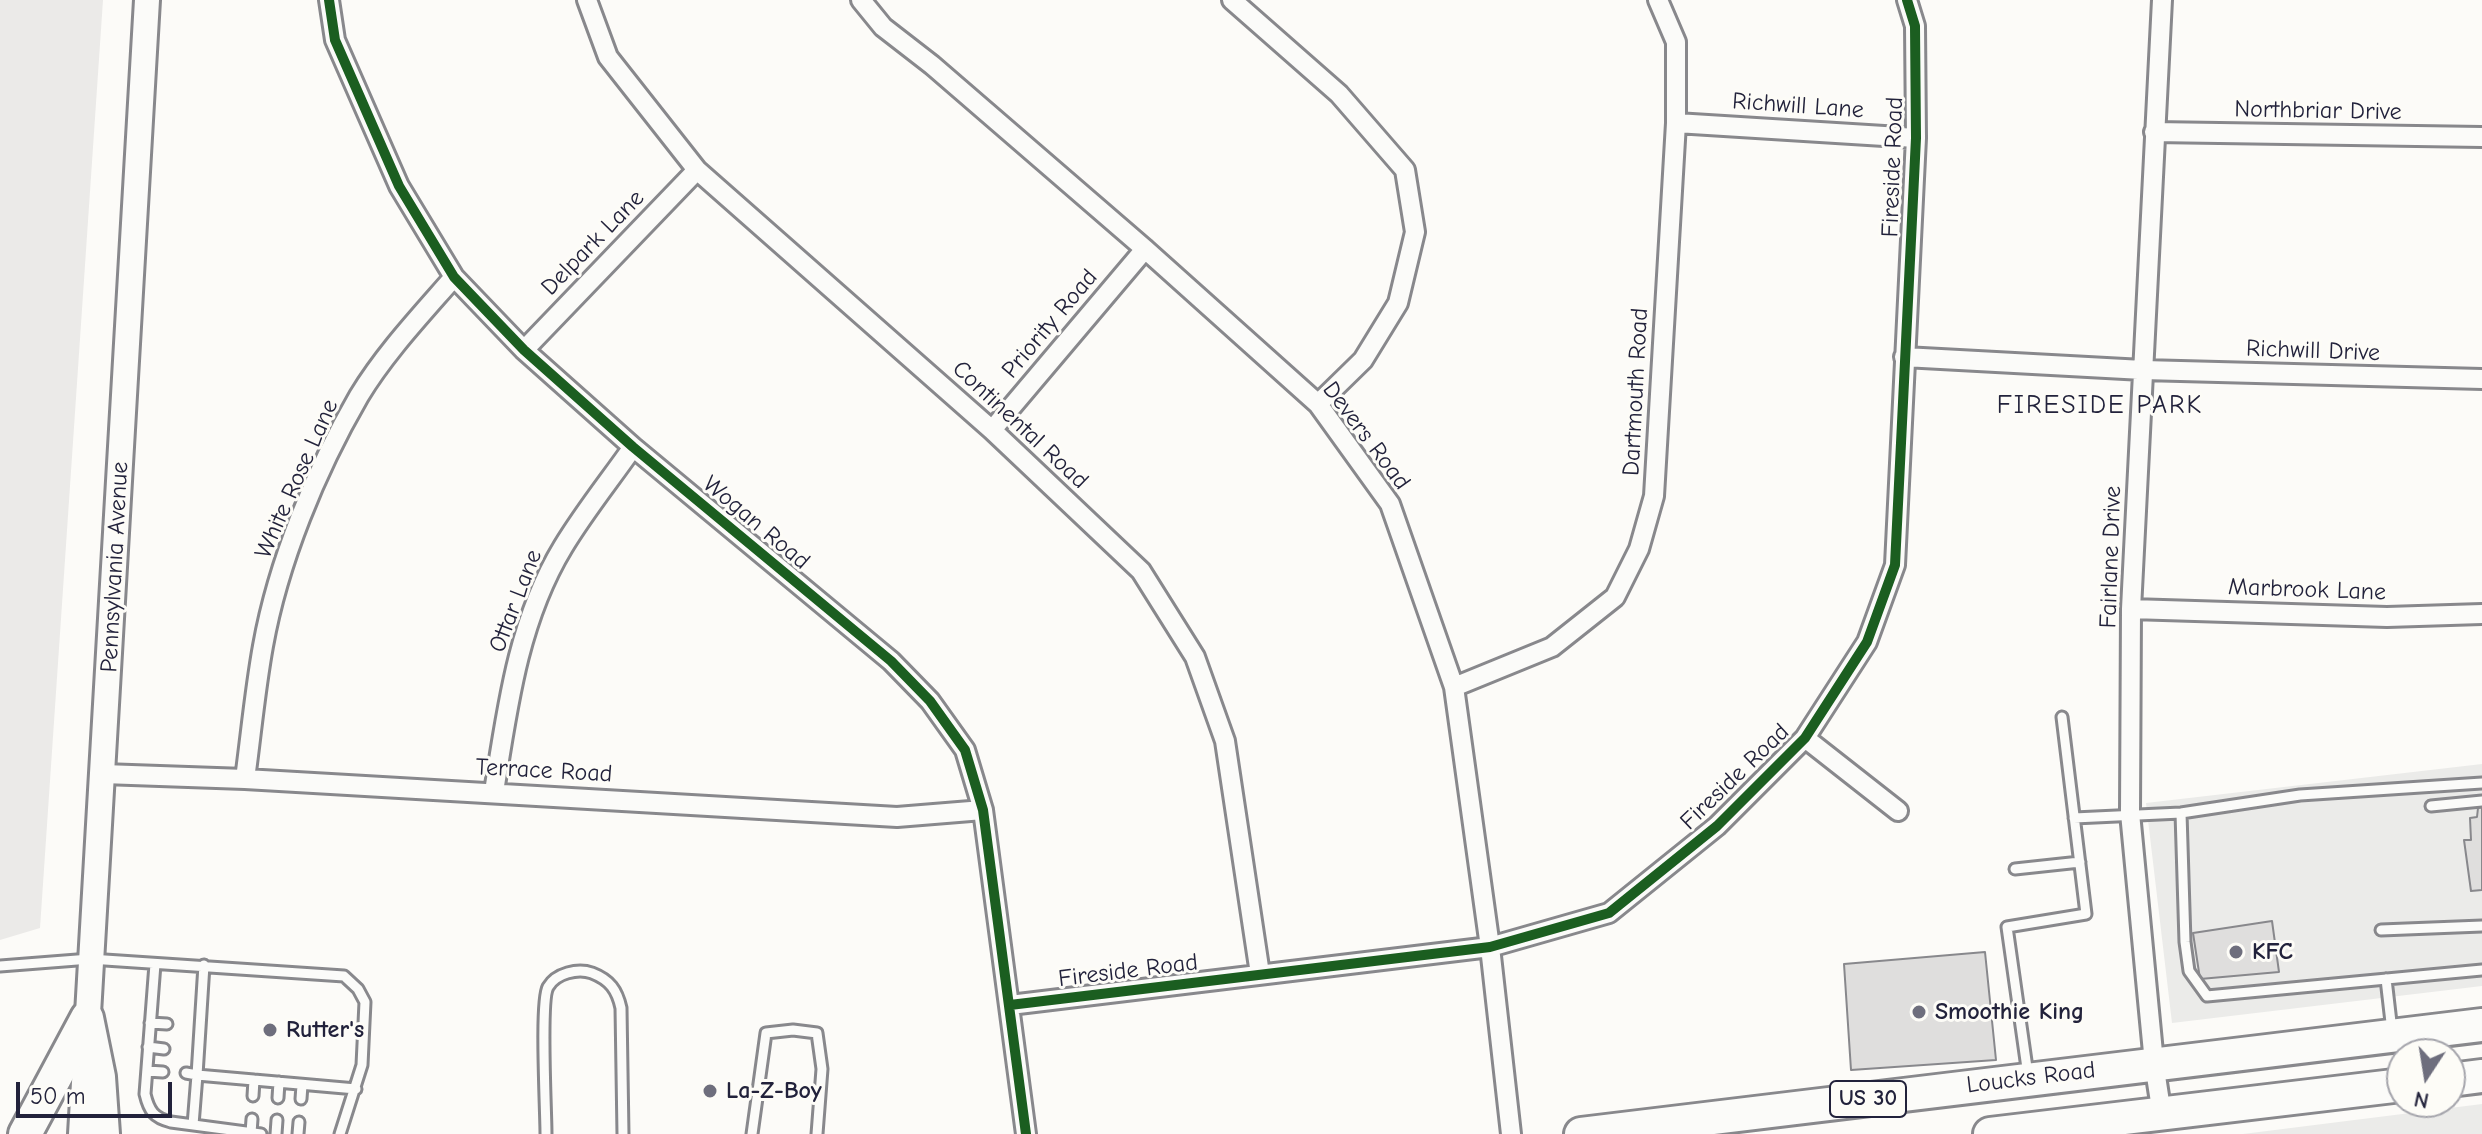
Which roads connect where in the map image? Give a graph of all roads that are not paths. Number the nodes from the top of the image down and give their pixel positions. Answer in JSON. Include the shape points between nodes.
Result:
{"nodes":[{"id":1,"x":147,"y":0,"type":"edge"},
{"id":2,"x":329,"y":0,"type":"edge"},
{"id":3,"x":587,"y":0,"type":"edge"},
{"id":4,"x":861,"y":0,"type":"edge"},
{"id":5,"x":1232,"y":0,"type":"edge"},
{"id":6,"x":1658,"y":0,"type":"edge"},
{"id":7,"x":1907,"y":0,"type":"edge"},
{"id":8,"x":2162,"y":0,"type":"edge"},
{"id":9,"x":1252,"y":7,"type":"edge"},
{"id":10,"x":1676,"y":123,"type":"junction"},
{"id":11,"x":2154,"y":132,"type":"junction"},
{"id":12,"x":2482,"y":137,"type":"edge"},
{"id":13,"x":1916,"y":138,"type":"junction"},
{"id":14,"x":697,"y":170,"type":"junction"},
{"id":15,"x":1145,"y":249,"type":"junction"},
{"id":16,"x":454,"y":277,"type":"junction"},
{"id":17,"x":524,"y":350,"type":"junction"},
{"id":18,"x":1904,"y":357,"type":"junction"},
{"id":19,"x":2143,"y":370,"type":"junction"},
{"id":20,"x":2482,"y":379,"type":"edge"},
{"id":21,"x":1318,"y":404,"type":"junction"},
{"id":22,"x":992,"y":430,"type":"junction"},
{"id":23,"x":633,"y":447,"type":"junction"},
{"id":24,"x":2131,"y":609,"type":"junction"},
{"id":25,"x":2482,"y":614,"type":"edge"},
{"id":26,"x":1454,"y":687,"type":"junction"},
{"id":27,"x":2062,"y":717,"type":"dead end"},
{"id":28,"x":1805,"y":738,"type":"junction"},
{"id":29,"x":103,"y":774,"type":"junction"},
{"id":30,"x":245,"y":779,"type":"junction"},
{"id":31,"x":2482,"y":783,"type":"edge"},
{"id":32,"x":494,"y":792,"type":"junction"},
{"id":33,"x":2482,"y":801,"type":"edge"},
{"id":34,"x":2431,"y":806,"type":"dead end"},
{"id":35,"x":983,"y":810,"type":"junction"},
{"id":36,"x":1898,"y":811,"type":"dead end"},
{"id":37,"x":2130,"y":813,"type":"junction"},
{"id":38,"x":2181,"y":813,"type":"junction"},
{"id":39,"x":2074,"y":818,"type":"junction"},
{"id":40,"x":2080,"y":862,"type":"junction"},
{"id":41,"x":2015,"y":869,"type":"dead end"},
{"id":42,"x":2482,"y":926,"type":"edge"},
{"id":43,"x":2381,"y":930,"type":"dead end"},
{"id":44,"x":1490,"y":947,"type":"junction"},
{"id":45,"x":90,"y":959,"type":"junction"},
{"id":46,"x":155,"y":964,"type":"junction"},
{"id":47,"x":204,"y":965,"type":"junction"},
{"id":48,"x":0,"y":966,"type":"edge"},
{"id":49,"x":2482,"y":970,"type":"edge"},
{"id":50,"x":1260,"y":974,"type":"junction"},
{"id":51,"x":2386,"y":979,"type":"junction"},
{"id":52,"x":1010,"y":1005,"type":"junction"},
{"id":53,"x":87,"y":1018,"type":"junction"},
{"id":54,"x":150,"y":1023,"type":"junction"},
{"id":55,"x":167,"y":1024,"type":"dead end"},
{"id":56,"x":2482,"y":1025,"type":"edge"},
{"id":57,"x":2392,"y":1036,"type":"junction"},
{"id":58,"x":148,"y":1047,"type":"junction"},
{"id":59,"x":164,"y":1049,"type":"dead end"},
{"id":60,"x":2154,"y":1063,"type":"junction"},
{"id":61,"x":147,"y":1071,"type":"junction"},
{"id":62,"x":163,"y":1072,"type":"dead end"},
{"id":63,"x":186,"y":1073,"type":"dead end"},
{"id":64,"x":197,"y":1075,"type":"junction"},
{"id":65,"x":2028,"y":1079,"type":"junction"},
{"id":66,"x":254,"y":1080,"type":"junction"},
{"id":67,"x":279,"y":1082,"type":"junction"},
{"id":68,"x":302,"y":1085,"type":"junction"},
{"id":69,"x":2386,"y":1087,"type":"edge"},
{"id":70,"x":356,"y":1089,"type":"junction"},
{"id":71,"x":253,"y":1096,"type":"dead end"},
{"id":72,"x":278,"y":1098,"type":"dead end"},
{"id":73,"x":301,"y":1099,"type":"dead end"},
{"id":74,"x":252,"y":1119,"type":"dead end"},
{"id":75,"x":277,"y":1120,"type":"dead end"},
{"id":76,"x":2164,"y":1120,"type":"junction"},
{"id":77,"x":299,"y":1122,"type":"dead end"},
{"id":78,"x":193,"y":1125,"type":"junction"},
{"id":79,"x":256,"y":1133,"type":"edge"},
{"id":80,"x":25,"y":1134,"type":"edge"},
{"id":81,"x":81,"y":1134,"type":"edge"},
{"id":82,"x":103,"y":1134,"type":"edge"},
{"id":83,"x":276,"y":1134,"type":"edge"},
{"id":84,"x":298,"y":1134,"type":"edge"},
{"id":85,"x":340,"y":1134,"type":"edge"},
{"id":86,"x":546,"y":1134,"type":"edge"},
{"id":87,"x":623,"y":1134,"type":"edge"},
{"id":88,"x":752,"y":1134,"type":"edge"},
{"id":89,"x":817,"y":1134,"type":"edge"},
{"id":90,"x":1026,"y":1134,"type":"edge"},
{"id":91,"x":1511,"y":1134,"type":"edge"},
{"id":92,"x":1581,"y":1134,"type":"edge"},
{"id":93,"x":1990,"y":1134,"type":"edge"}],
"edges":[{"from":1,"to":29,"type":"street","name":"Pennsylvania Avenue"},
{"from":2,"to":16,"type":"street","name":"Wogan Road","via":[[335,40],[399,186]]},
{"from":3,"to":14,"type":"street","name":"Continental Road","via":[[608,57]]},
{"from":4,"to":15,"type":"street","name":"Devers Road","via":[[883,27]]},
{"from":5,"to":9,"type":"street"},
{"from":6,"to":10,"type":"street","name":"Dartmouth Road","via":[[1676,42]]},
{"from":7,"to":13,"type":"street","name":"Fireside Road","via":[[1915,26]]},
{"from":8,"to":11,"type":"street","name":"Fairlane Drive"},
{"from":9,"to":21,"type":"street","via":[[1405,170],[1415,232],[1398,303],[1363,360]]},
{"from":10,"to":13,"type":"street","name":"Richwill Lane"},
{"from":10,"to":26,"type":"street","name":"Dartmouth Road","via":[[1654,496],[1639,549],[1615,597],[1552,647]]},
{"from":11,"to":12,"type":"street","name":"Northbriar Drive"},
{"from":11,"to":19,"type":"street","name":"Fairlane Drive"},
{"from":13,"to":18,"type":"street","name":"Fireside Road"},
{"from":14,"to":17,"type":"street","name":"Delpark Lane"},
{"from":14,"to":22,"type":"street","name":"Continental Road"},
{"from":15,"to":21,"type":"street","name":"Devers Road"},
{"from":15,"to":22,"type":"street","name":"Priority Road"},
{"from":16,"to":17,"type":"street","name":"Wogan Road"},
{"from":16,"to":30,"type":"street","name":"White Rose Lane","via":[[360,395],[316,483],[284,563],[263,644]]},
{"from":17,"to":23,"type":"street","name":"Wogan Road"},
{"from":18,"to":19,"type":"street"},
{"from":18,"to":28,"type":"street","name":"Fireside Road","via":[[1895,565],[1867,642]]},
{"from":19,"to":20,"type":"street","name":"Richwill Drive"},
{"from":19,"to":24,"type":"street","name":"Fairlane Drive"},
{"from":21,"to":26,"type":"street","name":"Devers Road","via":[[1390,504]]},
{"from":22,"to":50,"type":"street","name":"Continental Road","via":[[1141,571],[1195,657],[1225,741]]},
{"from":23,"to":32,"type":"street","name":"Ottar Lane","via":[[562,548],[537,602],[512,678]]},
{"from":23,"to":35,"type":"street","name":"Wogan Road","via":[[891,661],[930,701],[965,750]]},
{"from":24,"to":25,"type":"street","name":"Marbrook Lane","via":[[2387,617]]},
{"from":24,"to":37,"type":"street","name":"Fairlane Drive"},
{"from":26,"to":44,"type":"street","name":"Devers Road"},
{"from":27,"to":39,"type":"lane"},
{"from":28,"to":36,"type":"street"},
{"from":28,"to":44,"type":"street","name":"Fireside Road","via":[[1717,826],[1609,913]]},
{"from":29,"to":30,"type":"street","name":"Terrace Road"},
{"from":29,"to":45,"type":"street","name":"Pennsylvania Avenue"},
{"from":30,"to":32,"type":"street","name":"Terrace Road"},
{"from":31,"to":38,"type":"lane","via":[[2300,795]]},
{"from":32,"to":35,"type":"street","name":"Terrace Road","via":[[897,817]]},
{"from":33,"to":34,"type":"lane"},
{"from":35,"to":52,"type":"street","name":"Wogan Road"},
{"from":37,"to":38,"type":"lane"},
{"from":37,"to":39,"type":"lane"},
{"from":37,"to":60,"type":"street","name":"Fairlane Drive"},
{"from":38,"to":51,"type":"lane","via":[[2189,971],[2207,996]]},
{"from":39,"to":40,"type":"lane"},
{"from":40,"to":41,"type":"lane"},
{"from":40,"to":65,"type":"lane","via":[[2086,914],[2007,927]]},
{"from":42,"to":43,"type":"lane"},
{"from":44,"to":50,"type":"street","name":"Fireside Road"},
{"from":44,"to":91,"type":"street","name":"Devers Road"},
{"from":45,"to":46,"type":"lane"},
{"from":45,"to":48,"type":"lane"},
{"from":45,"to":53,"type":"street","name":"Pennsylvania Avenue"},
{"from":46,"to":47,"type":"lane"},
{"from":46,"to":54,"type":"lane"},
{"from":47,"to":64,"type":"lane","via":[[193,1051]]},
{"from":47,"to":70,"type":"lane","via":[[344,976],[365,1002]]},
{"from":49,"to":51,"type":"lane"},
{"from":50,"to":52,"type":"street","name":"Fireside Road"},
{"from":51,"to":57,"type":"lane"},
{"from":52,"to":90,"type":"street","name":"Wogan Road"},
{"from":53,"to":80,"type":"highway"},
{"from":53,"to":81,"type":"street","name":"Pennsylvania Avenue"},
{"from":53,"to":82,"type":"highway"},
{"from":54,"to":55,"type":"lane"},
{"from":54,"to":58,"type":"lane"},
{"from":56,"to":57,"type":"highway","name":"Loucks Road","number":"US 30"},
{"from":57,"to":60,"type":"highway","name":"Loucks Road","number":"US 30"},
{"from":58,"to":59,"type":"lane"},
{"from":58,"to":61,"type":"lane"},
{"from":60,"to":65,"type":"highway","name":"Loucks Road","number":"US 30"},
{"from":60,"to":76,"type":"street","name":"Fairlane Drive"},
{"from":61,"to":62,"type":"lane"},
{"from":61,"to":78,"type":"lane","via":[[148,1109],[157,1119]]},
{"from":63,"to":64,"type":"lane"},
{"from":64,"to":66,"type":"lane"},
{"from":64,"to":78,"type":"lane"},
{"from":65,"to":92,"type":"highway","name":"Loucks Road","number":"US 30"},
{"from":66,"to":67,"type":"lane"},
{"from":66,"to":71,"type":"lane"},
{"from":67,"to":68,"type":"lane"},
{"from":67,"to":72,"type":"lane"},
{"from":68,"to":70,"type":"lane"},
{"from":68,"to":73,"type":"lane"},
{"from":69,"to":76,"type":"highway"},
{"from":70,"to":85,"type":"lane"},
{"from":74,"to":79,"type":"lane"},
{"from":75,"to":83,"type":"lane"},
{"from":76,"to":93,"type":"highway"},
{"from":77,"to":84,"type":"lane"},
{"from":78,"to":79,"type":"lane"},
{"from":86,"to":87,"type":"lane","via":[[548,987],[562,973],[587,971],[604,978],[619,999]]},
{"from":88,"to":89,"type":"lane","via":[[766,1033],[793,1030],[817,1033],[822,1069]]}]}
